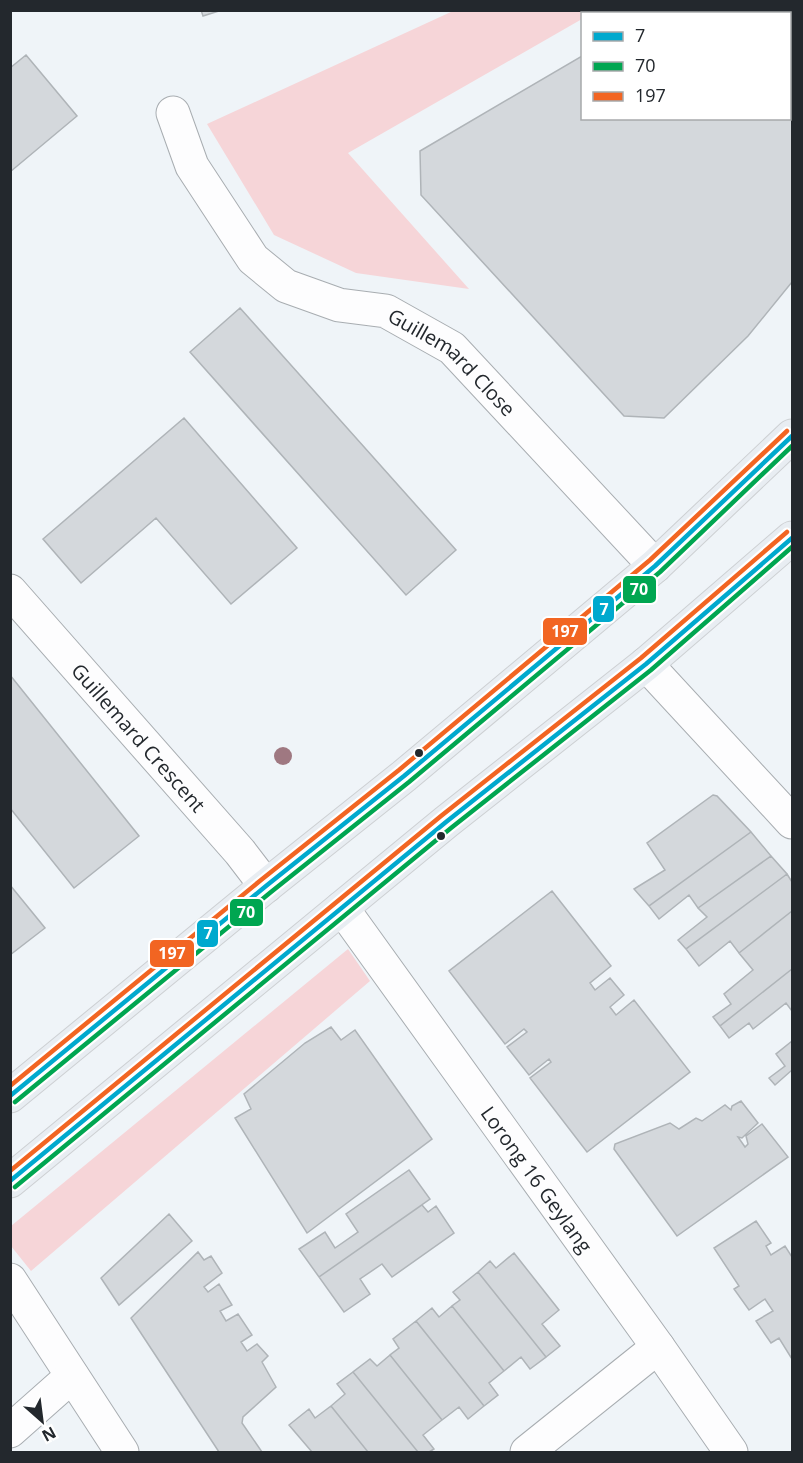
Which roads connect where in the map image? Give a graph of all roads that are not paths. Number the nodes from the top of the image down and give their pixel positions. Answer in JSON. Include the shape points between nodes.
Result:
{"nodes":[{"id":1,"x":173,"y":113,"type":"dead end"},
{"id":2,"x":792,"y":436,"type":"edge"},
{"id":3,"x":792,"y":538,"type":"edge"},
{"id":4,"x":655,"y":566,"type":"junction"},
{"id":5,"x":10,"y":591,"type":"edge"},
{"id":6,"x":646,"y":664,"type":"junction"},
{"id":7,"x":792,"y":822,"type":"edge"},
{"id":8,"x":266,"y":886,"type":"junction"},
{"id":9,"x":342,"y":908,"type":"junction"},
{"id":10,"x":10,"y":1096,"type":"edge"},
{"id":11,"x":10,"y":1181,"type":"edge"},
{"id":12,"x":10,"y":1280,"type":"edge"},
{"id":13,"x":658,"y":1347,"type":"junction"},
{"id":14,"x":72,"y":1376,"type":"junction"},
{"id":15,"x":10,"y":1431,"type":"edge"},
{"id":16,"x":122,"y":1452,"type":"edge"},
{"id":17,"x":527,"y":1452,"type":"edge"},
{"id":18,"x":731,"y":1452,"type":"edge"}],
"edges":[{"from":1,"to":4,"type":"street","name":"Guillemard Close","via":[[192,166],[254,259],[286,286],[339,305],[386,311],[452,348]]},
{"from":2,"to":4,"type":"main road"},
{"from":3,"to":6,"type":"main road"},
{"from":4,"to":8,"type":"main road"},
{"from":5,"to":8,"type":"street","name":"Guillemard Crescent"},
{"from":6,"to":7,"type":"street"},
{"from":6,"to":9,"type":"main road"},
{"from":8,"to":10,"type":"main road"},
{"from":9,"to":11,"type":"main road"},
{"from":9,"to":13,"type":"street","name":"Lorong 16 Geylang"},
{"from":12,"to":14,"type":"street"},
{"from":13,"to":17,"type":"street"},
{"from":13,"to":18,"type":"street","name":"Lorong 16 Geylang"},
{"from":14,"to":15,"type":"street"},
{"from":14,"to":16,"type":"street"}]}
